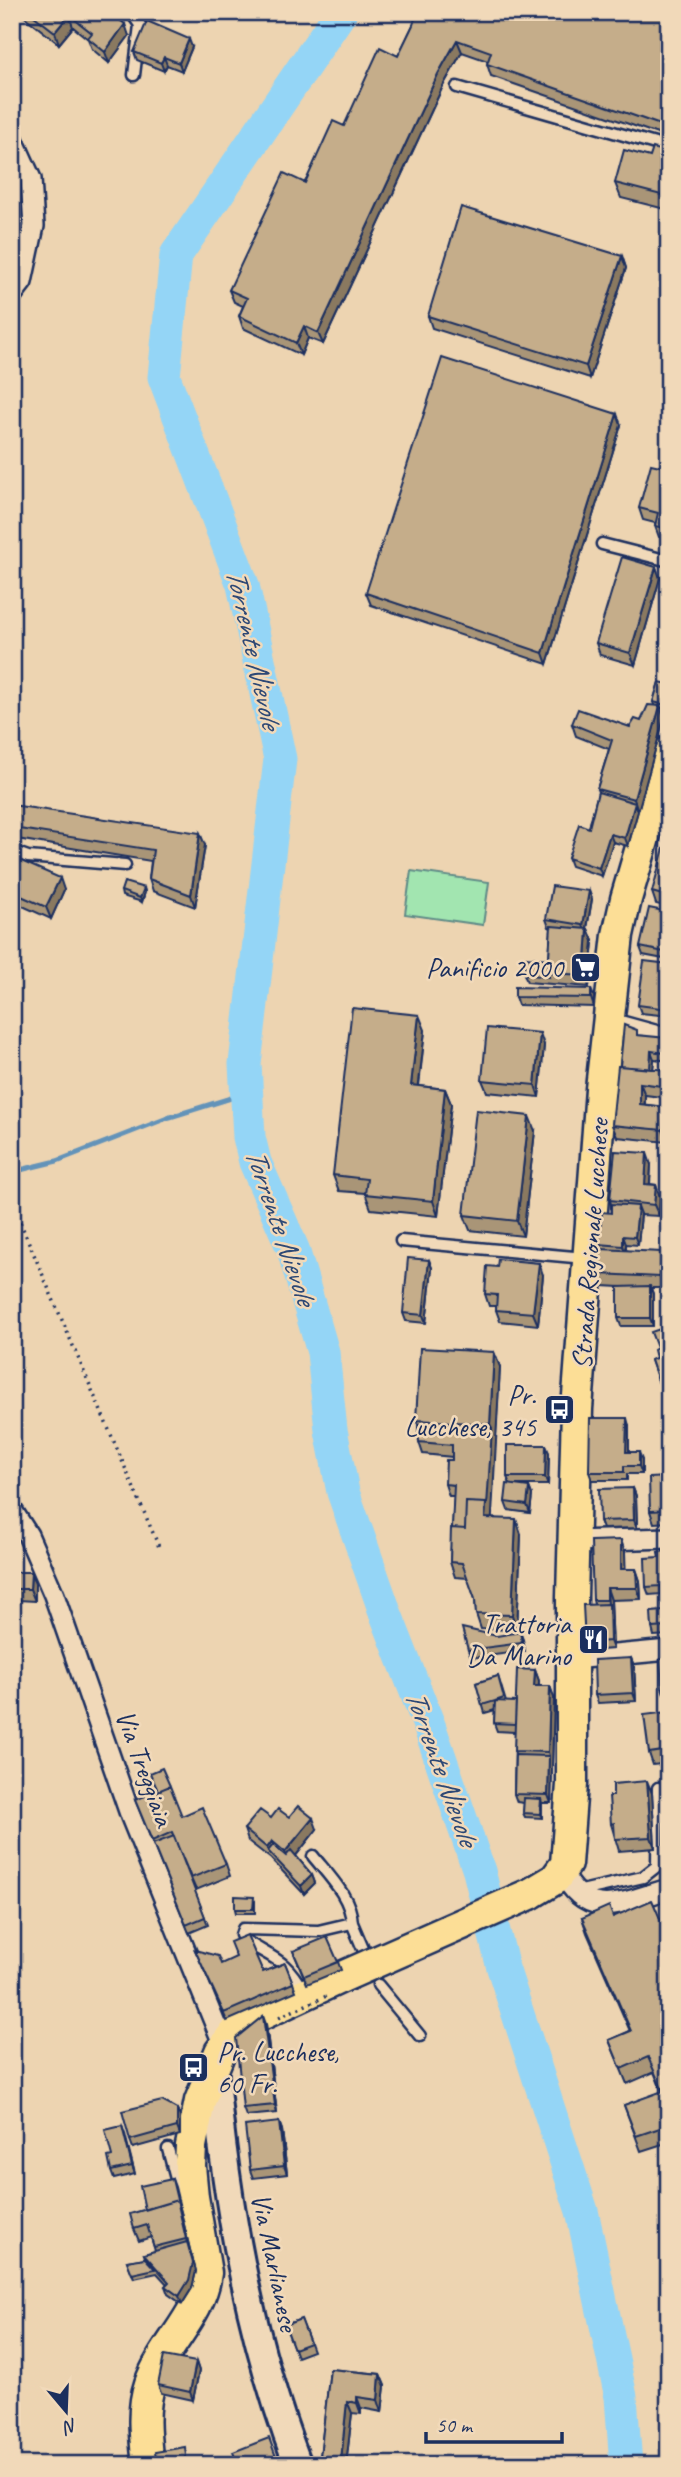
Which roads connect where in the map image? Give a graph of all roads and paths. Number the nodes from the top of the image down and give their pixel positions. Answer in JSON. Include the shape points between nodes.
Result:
{"nodes":[{"id":1,"x":131,"y":12,"type":"edge"},
{"id":2,"x":134,"y":75,"type":"dead end"},
{"id":3,"x":457,"y":87,"type":"dead end"},
{"id":4,"x":13,"y":143,"type":"edge"},
{"id":5,"x":669,"y":148,"type":"edge"},
{"id":6,"x":12,"y":295,"type":"edge"},
{"id":7,"x":602,"y":544,"type":"dead end"},
{"id":8,"x":669,"y":561,"type":"edge"},
{"id":9,"x":669,"y":752,"type":"edge"},
{"id":10,"x":12,"y":848,"type":"edge"},
{"id":11,"x":125,"y":865,"type":"dead end"},
{"id":12,"x":607,"y":1022,"type":"junction"},
{"id":13,"x":669,"y":1039,"type":"edge"},
{"id":14,"x":12,"y":1203,"type":"edge"},
{"id":15,"x":401,"y":1241,"type":"dead end"},
{"id":16,"x":589,"y":1259,"type":"junction"},
{"id":17,"x":12,"y":1510,"type":"edge"},
{"id":18,"x":669,"y":1538,"type":"edge"},
{"id":19,"x":574,"y":1541,"type":"junction"},
{"id":20,"x":159,"y":1548,"type":"dead end"},
{"id":21,"x":669,"y":1650,"type":"edge"},
{"id":22,"x":572,"y":1658,"type":"junction"},
{"id":23,"x":657,"y":1788,"type":"dead end"},
{"id":24,"x":313,"y":1856,"type":"dead end"},
{"id":25,"x":568,"y":1882,"type":"junction"},
{"id":26,"x":669,"y":1889,"type":"edge"},
{"id":27,"x":352,"y":1923,"type":"junction"},
{"id":28,"x":366,"y":1956,"type":"dead end"},
{"id":29,"x":378,"y":1984,"type":"dead end"},
{"id":30,"x":305,"y":1994,"type":"junction"},
{"id":31,"x":420,"y":2036,"type":"dead end"},
{"id":32,"x":219,"y":2056,"type":"junction"},
{"id":33,"x":167,"y":2149,"type":"dead end"},
{"id":34,"x":204,"y":2255,"type":"junction"},
{"id":35,"x":148,"y":2465,"type":"edge"},
{"id":36,"x":298,"y":2465,"type":"edge"}],
"edges":[{"from":1,"to":2,"type":"lane","via":[[140,25]]},
{"from":3,"to":5,"type":"lane"},
{"from":4,"to":6,"type":"street","via":[[31,179],[34,226],[22,282]]},
{"from":7,"to":8,"type":"lane"},
{"from":9,"to":12,"type":"main road","name":"Strada Regionale Lucchese","via":[[626,899]]},
{"from":10,"to":11,"type":"lane","via":[[28,857]]},
{"from":12,"to":13,"type":"street"},
{"from":12,"to":16,"type":"main road","name":"Strada Regionale Lucchese"},
{"from":14,"to":20,"type":"path"},
{"from":15,"to":16,"type":"lane"},
{"from":16,"to":19,"type":"main road","name":"Strada Regionale Lucchese","via":[[577,1409]]},
{"from":17,"to":32,"type":"street","name":"Via Treggiaia","via":[[54,1595]]},
{"from":18,"to":19,"type":"street"},
{"from":19,"to":22,"type":"main road","name":"Strada Regionale Lucchese"},
{"from":21,"to":22,"type":"street"},
{"from":22,"to":25,"type":"main road","name":"Strada Regionale Lucchese"},
{"from":23,"to":25,"type":"lane","via":[[657,1866],[643,1877]]},
{"from":24,"to":27,"type":"lane","via":[[343,1894]]},
{"from":25,"to":26,"type":"street","via":[[583,1900],[604,1905]]},
{"from":25,"to":30,"type":"main road","bridge":true,"via":[[547,1885]]},
{"from":27,"to":28,"type":"lane"},
{"from":27,"to":30,"type":"lane","via":[[318,1931],[243,1929],[244,1940],[281,1960]]},
{"from":29,"to":31,"type":"lane"},
{"from":30,"to":32,"type":"main road","via":[[248,2021]]},
{"from":32,"to":34,"type":"main road","via":[[192,2134],[190,2166]]},
{"from":32,"to":36,"type":"street","name":"Via Marlianese","via":[[228,2197],[241,2271]]},
{"from":33,"to":34,"type":"lane","via":[[196,2247]]},
{"from":34,"to":35,"type":"main road","via":[[204,2289],[159,2364],[146,2396]]}]}
